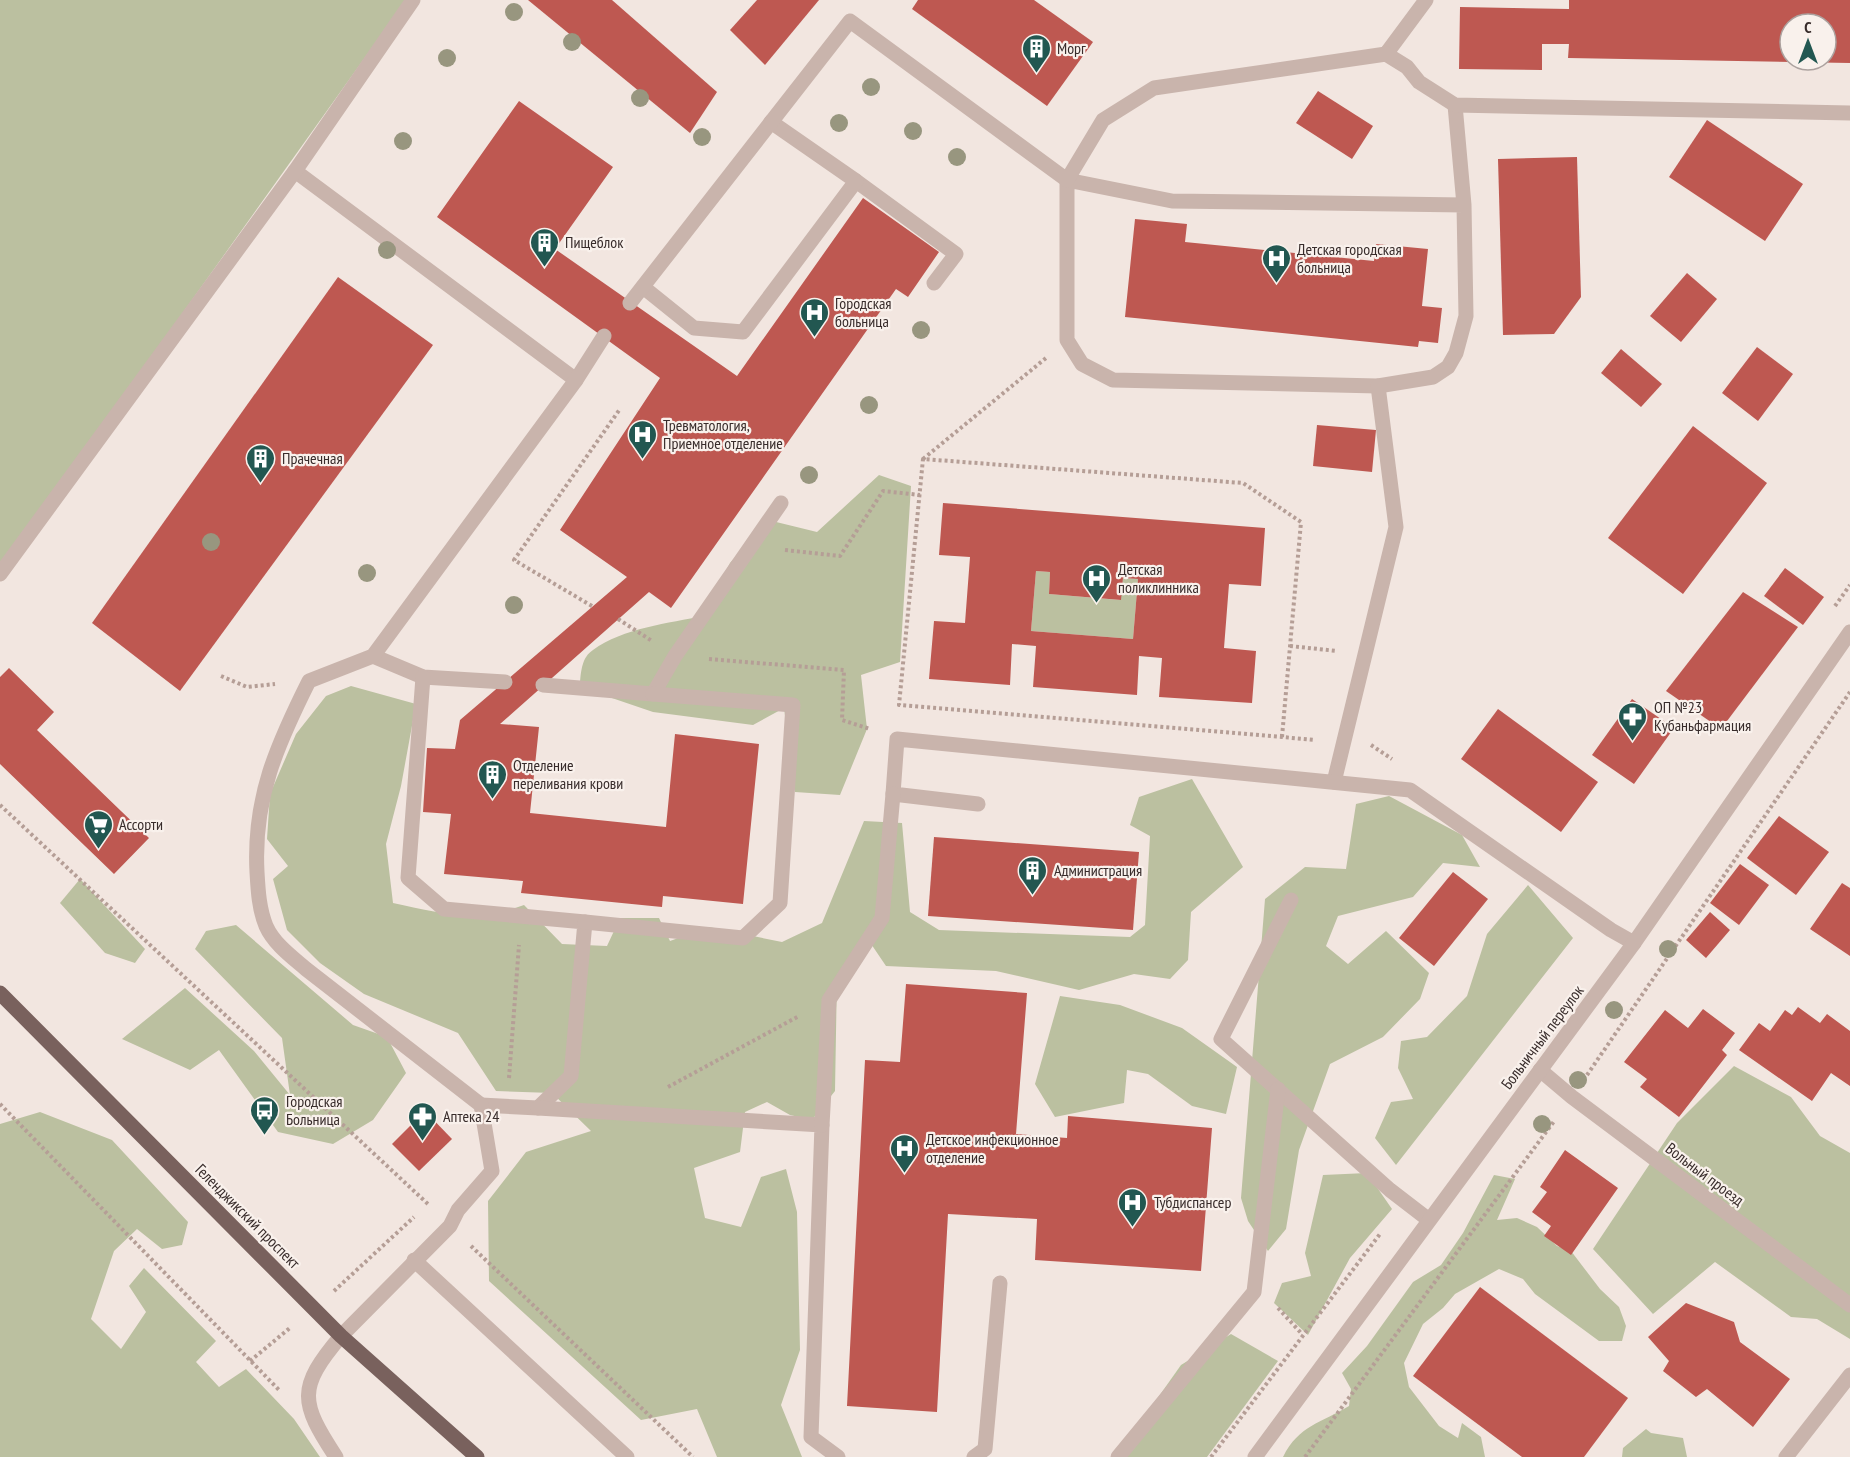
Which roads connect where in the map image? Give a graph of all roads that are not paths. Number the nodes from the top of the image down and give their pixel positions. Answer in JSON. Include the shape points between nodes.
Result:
{"nodes":[{"id":1,"x":412,"y":0,"type":"edge"},
{"id":2,"x":1426,"y":0,"type":"edge"},
{"id":3,"x":1386,"y":54,"type":"junction"},
{"id":4,"x":1455,"y":105,"type":"junction"},
{"id":5,"x":1850,"y":113,"type":"edge"},
{"id":6,"x":771,"y":122,"type":"junction"},
{"id":7,"x":295,"y":171,"type":"junction"},
{"id":8,"x":1067,"y":180,"type":"junction"},
{"id":9,"x":856,"y":181,"type":"junction"},
{"id":10,"x":1464,"y":205,"type":"junction"},
{"id":11,"x":934,"y":283,"type":"dead end"},
{"id":12,"x":643,"y":287,"type":"junction"},
{"id":13,"x":630,"y":303,"type":"dead end"},
{"id":14,"x":604,"y":336,"type":"dead end"},
{"id":15,"x":576,"y":380,"type":"junction"},
{"id":16,"x":1378,"y":386,"type":"junction"},
{"id":17,"x":781,"y":503,"type":"dead end"},
{"id":18,"x":0,"y":574,"type":"edge"},
{"id":19,"x":1850,"y":632,"type":"edge"},
{"id":20,"x":373,"y":656,"type":"junction"},
{"id":21,"x":423,"y":676,"type":"junction"},
{"id":22,"x":505,"y":682,"type":"dead end"},
{"id":23,"x":543,"y":685,"type":"dead end"},
{"id":24,"x":653,"y":694,"type":"junction"},
{"id":25,"x":1334,"y":782,"type":"junction"},
{"id":26,"x":893,"y":794,"type":"junction"},
{"id":27,"x":978,"y":804,"type":"dead end"},
{"id":28,"x":1291,"y":900,"type":"dead end"},
{"id":29,"x":585,"y":922,"type":"junction"},
{"id":30,"x":1634,"y":943,"type":"junction"},
{"id":31,"x":0,"y":993,"type":"edge"},
{"id":32,"x":1540,"y":1070,"type":"junction"},
{"id":33,"x":1278,"y":1089,"type":"junction"},
{"id":34,"x":481,"y":1105,"type":"junction"},
{"id":35,"x":537,"y":1108,"type":"junction"},
{"id":36,"x":822,"y":1125,"type":"junction"},
{"id":37,"x":1429,"y":1221,"type":"junction"},
{"id":38,"x":414,"y":1260,"type":"junction"},
{"id":39,"x":1000,"y":1283,"type":"dead end"},
{"id":40,"x":1850,"y":1305,"type":"edge"},
{"id":41,"x":341,"y":1336,"type":"junction"},
{"id":42,"x":1850,"y":1375,"type":"edge"},
{"id":43,"x":979,"y":1453,"type":"edge"},
{"id":44,"x":336,"y":1457,"type":"edge"},
{"id":45,"x":477,"y":1457,"type":"edge"},
{"id":46,"x":627,"y":1457,"type":"edge"},
{"id":47,"x":838,"y":1457,"type":"edge"},
{"id":48,"x":999,"y":1457,"type":"edge"},
{"id":49,"x":1118,"y":1457,"type":"edge"},
{"id":50,"x":1255,"y":1457,"type":"edge"},
{"id":51,"x":1786,"y":1457,"type":"edge"}],
"edges":[{"from":1,"to":7,"type":"street"},
{"from":2,"to":3,"type":"street"},
{"from":3,"to":4,"type":"street"},
{"from":3,"to":8,"type":"street","via":[[1154,88],[1103,120]]},
{"from":4,"to":5,"type":"street"},
{"from":4,"to":10,"type":"street"},
{"from":6,"to":8,"type":"street","via":[[850,21]]},
{"from":6,"to":9,"type":"street"},
{"from":6,"to":12,"type":"street"},
{"from":7,"to":15,"type":"street"},
{"from":7,"to":18,"type":"street"},
{"from":8,"to":10,"type":"street","via":[[1172,201]]},
{"from":8,"to":16,"type":"street","via":[[1067,340],[1082,364],[1113,380]]},
{"from":9,"to":11,"type":"street","via":[[956,254]]},
{"from":9,"to":12,"type":"street","via":[[743,332],[694,328]]},
{"from":10,"to":16,"type":"street","via":[[1466,316],[1456,353],[1448,367],[1433,377]]},
{"from":12,"to":13,"type":"street"},
{"from":14,"to":15,"type":"street"},
{"from":15,"to":20,"type":"street"},
{"from":16,"to":25,"type":"street","via":[[1396,527]]},
{"from":17,"to":24,"type":"street"},
{"from":19,"to":30,"type":"street","name":"Больничный переулок"},
{"from":20,"to":21,"type":"street"},
{"from":20,"to":34,"type":"street","via":[[309,681],[277,745],[262,794],[255,841],[258,899],[267,927],[282,948]]},
{"from":21,"to":22,"type":"street"},
{"from":21,"to":29,"type":"street","via":[[408,878],[444,909]]},
{"from":23,"to":24,"type":"street"},
{"from":24,"to":29,"type":"street","via":[[793,705],[780,903],[743,938]]},
{"from":25,"to":26,"type":"street","via":[[897,739]]},
{"from":25,"to":30,"type":"street","via":[[1410,790]]},
{"from":26,"to":27,"type":"street"},
{"from":26,"to":36,"type":"street","via":[[882,918],[829,1000]]},
{"from":28,"to":33,"type":"street","via":[[1221,1039]]},
{"from":29,"to":35,"type":"street","via":[[571,1076]]},
{"from":30,"to":32,"type":"street","name":"Больничный переулок"},
{"from":31,"to":41,"type":"main road","name":"Геленджикский проспект"},
{"from":32,"to":37,"type":"street","name":"Больничный переулок"},
{"from":32,"to":40,"type":"street","name":"Вольный проезд"},
{"from":33,"to":37,"type":"street"},
{"from":33,"to":49,"type":"street","via":[[1254,1292]]},
{"from":34,"to":35,"type":"street"},
{"from":34,"to":38,"type":"street","via":[[492,1171],[458,1210],[450,1226]]},
{"from":35,"to":36,"type":"street"},
{"from":36,"to":47,"type":"street","via":[[811,1437]]},
{"from":37,"to":50,"type":"street","name":"Больничный переулок"},
{"from":38,"to":41,"type":"street"},
{"from":38,"to":46,"type":"street"},
{"from":39,"to":43,"type":"street"},
{"from":41,"to":44,"type":"street","via":[[324,1356],[309,1388],[307,1406]]},
{"from":41,"to":45,"type":"main road","name":"Геленджикский проспект"},
{"from":42,"to":51,"type":"street"},
{"from":43,"to":48,"type":"street"}]}
